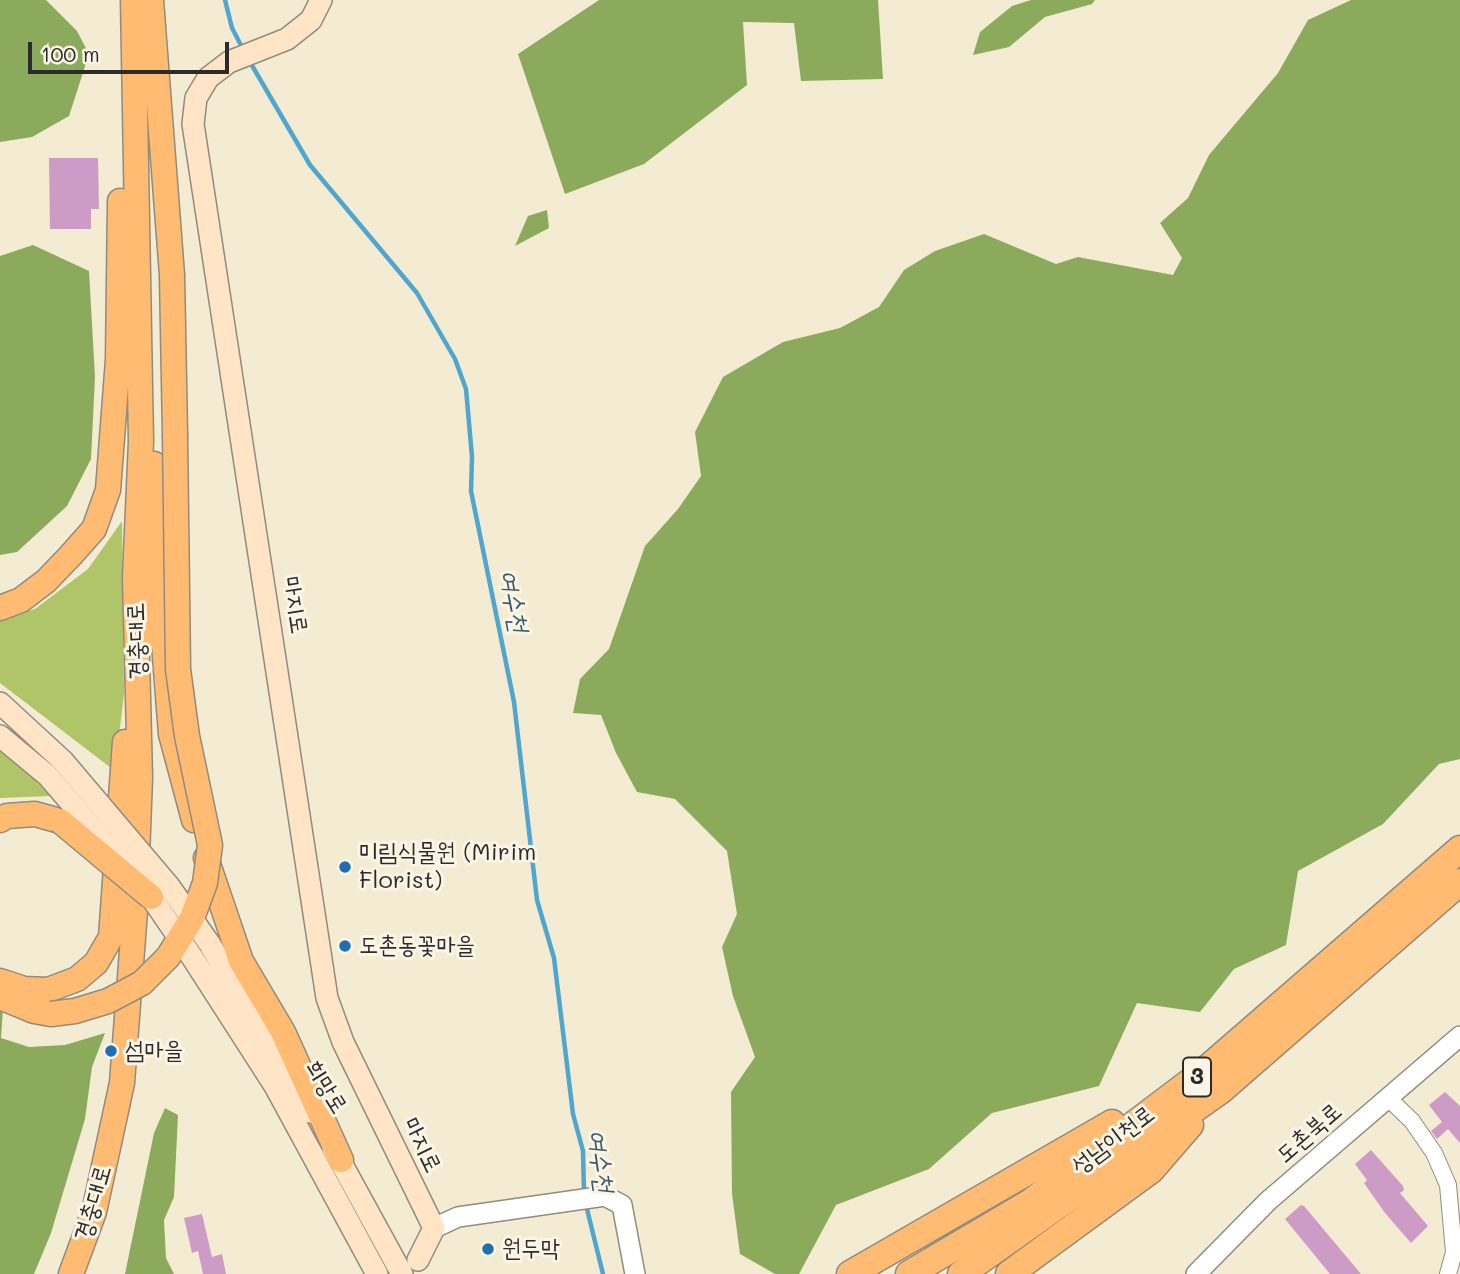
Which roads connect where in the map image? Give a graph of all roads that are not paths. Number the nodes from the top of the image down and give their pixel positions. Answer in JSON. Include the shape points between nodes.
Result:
{"nodes":[{"id":1,"x":321,"y":0,"type":"edge"},
{"id":2,"x":141,"y":3,"type":"edge"},
{"id":3,"x":154,"y":460,"type":"junction"},
{"id":4,"x":135,"y":577,"type":"junction"},
{"id":5,"x":0,"y":608,"type":"edge"},
{"id":6,"x":0,"y":703,"type":"edge"},
{"id":7,"x":0,"y":736,"type":"edge"},
{"id":8,"x":0,"y":820,"type":"edge"},
{"id":9,"x":1460,"y":849,"type":"edge"},
{"id":10,"x":1460,"y":882,"type":"edge"},
{"id":11,"x":152,"y":897,"type":"junction"},
{"id":12,"x":0,"y":981,"type":"edge"},
{"id":13,"x":0,"y":996,"type":"edge"},
{"id":14,"x":1460,"y":1036,"type":"edge"},
{"id":15,"x":1211,"y":1082,"type":"junction"},
{"id":16,"x":1387,"y":1097,"type":"junction"},
{"id":17,"x":341,"y":1160,"type":"junction"},
{"id":18,"x":434,"y":1228,"type":"junction"},
{"id":19,"x":406,"y":1265,"type":"edge"},
{"id":20,"x":71,"y":1274,"type":"edge"},
{"id":21,"x":88,"y":1274,"type":"edge"},
{"id":22,"x":377,"y":1274,"type":"edge"},
{"id":23,"x":635,"y":1274,"type":"edge"},
{"id":24,"x":850,"y":1274,"type":"edge"},
{"id":25,"x":909,"y":1274,"type":"edge"},
{"id":26,"x":961,"y":1274,"type":"edge"},
{"id":27,"x":1009,"y":1274,"type":"edge"},
{"id":28,"x":1196,"y":1274,"type":"edge"},
{"id":29,"x":1448,"y":1274,"type":"edge"}],
"edges":[{"from":1,"to":18,"type":"main road","name":"마지로","via":[[311,20],[288,39],[229,62],[208,78],[197,98],[193,124],[196,159],[228,340],[327,998],[343,1042]]},
{"from":2,"to":3,"type":"main road","name":"경충대로"},
{"from":2,"to":4,"type":"main road","name":"경충대로","via":[[141,442]]},
{"from":2,"to":5,"type":"main road","via":[[122,101],[118,360],[108,490],[94,529],[71,555],[21,600]]},
{"from":2,"to":13,"type":"main road","bridge":true,"via":[[172,275],[178,669],[209,845],[205,883],[192,918],[168,957],[142,983],[75,1012],[34,1011]]},
{"from":3,"to":17,"type":"main road","via":[[171,734],[177,759],[221,910],[241,961],[283,1032]]},
{"from":3,"to":21,"type":"main road","name":"경충대로","via":[[153,782],[145,1003],[136,1090],[111,1213]]},
{"from":4,"to":12,"type":"main road","via":[[111,937],[96,963],[77,979],[48,990]]},
{"from":4,"to":20,"type":"main road","name":"경충대로","via":[[140,777],[130,1007],[122,1083],[94,1212]]},
{"from":6,"to":17,"type":"main road","name":"희망로","bridge":true,"via":[[63,761],[169,886],[209,943]]},
{"from":7,"to":11,"type":"main road","name":"희망로","bridge":true,"via":[[48,776]]},
{"from":8,"to":11,"type":"main road","bridge":true,"via":[[35,814],[60,821]]},
{"from":9,"to":15,"type":"highway","name":"성남이천로","number":"3"},
{"from":10,"to":15,"type":"highway","name":"성남이천로","number":"3"},
{"from":11,"to":22,"type":"main road","name":"희망로","bridge":true,"via":[[275,1086]]},
{"from":14,"to":16,"type":"street","name":"도촌북로"},
{"from":15,"to":24,"type":"highway"},
{"from":15,"to":25,"type":"highway","name":"성남이천로","number":"3","via":[[1031,1202]]},
{"from":15,"to":26,"type":"highway","name":"성남이천로","number":"3"},
{"from":15,"to":27,"type":"highway","via":[[1151,1170]]},
{"from":16,"to":28,"type":"street","name":"도촌북로","via":[[1268,1201]]},
{"from":16,"to":29,"type":"street","via":[[1412,1121],[1448,1185],[1454,1252]]},
{"from":17,"to":19,"type":"main road","name":"희망로"},
{"from":18,"to":19,"type":"main road"},
{"from":18,"to":23,"type":"street","via":[[458,1217],[605,1196],[622,1205]]}]}
